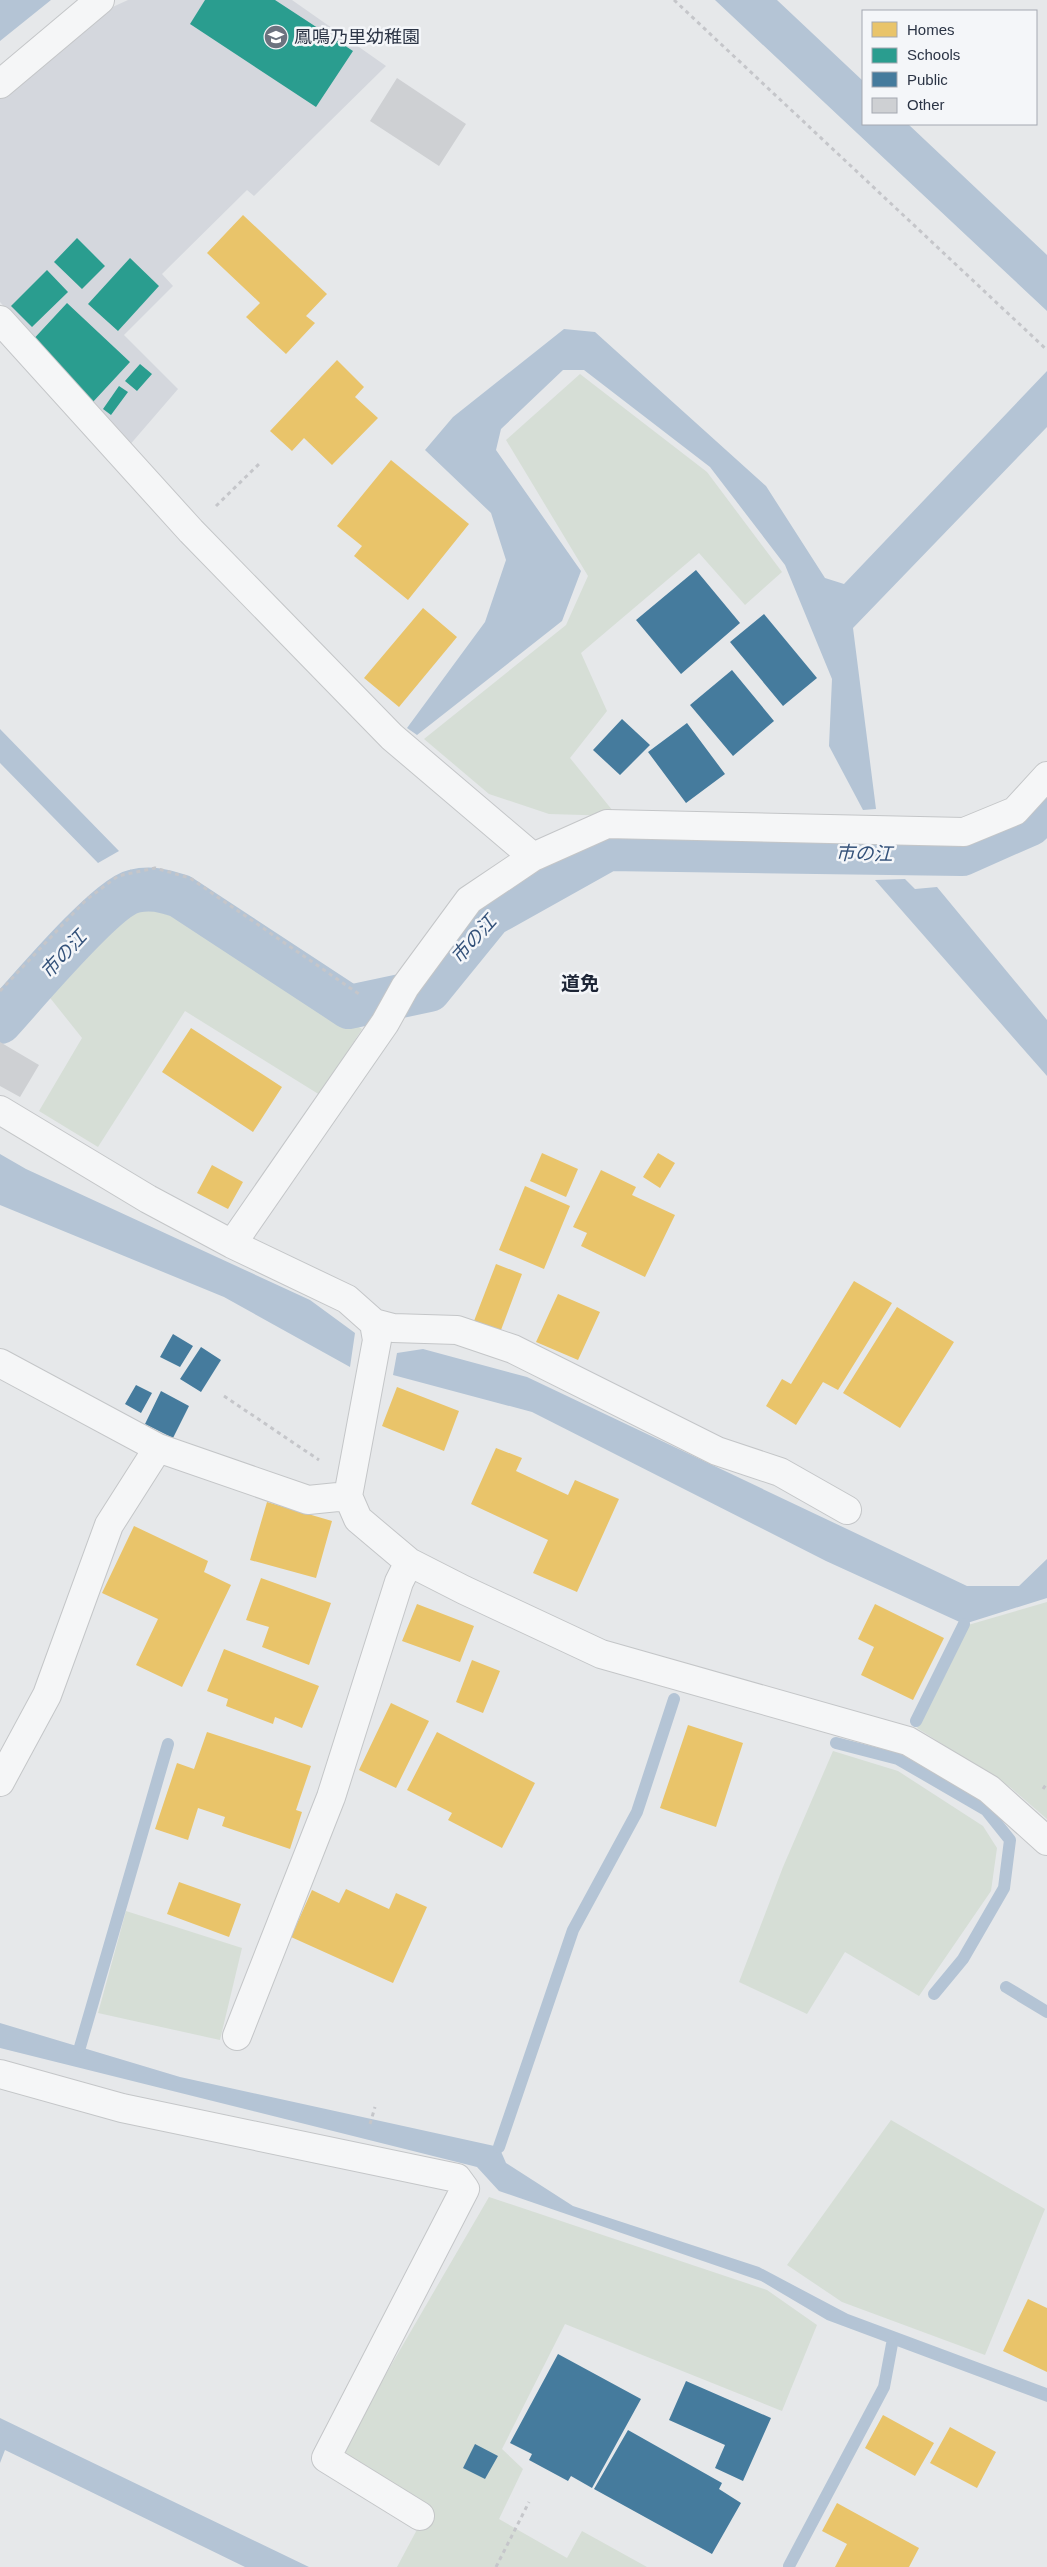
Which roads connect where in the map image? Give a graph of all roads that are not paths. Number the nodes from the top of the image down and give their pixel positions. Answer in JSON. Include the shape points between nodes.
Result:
{"nodes":[{"id":1,"x":100,"y":0,"type":"edge"},
{"id":2,"x":0,"y":84,"type":"edge"},
{"id":3,"x":0,"y":320,"type":"edge"},
{"id":4,"x":1047,"y":776,"type":"edge"},
{"id":5,"x":533,"y":856,"type":"junction"},
{"id":6,"x":0,"y":1110,"type":"edge"},
{"id":7,"x":232,"y":1244,"type":"junction"},
{"id":8,"x":374,"y":1323,"type":"junction"},
{"id":9,"x":0,"y":1363,"type":"edge"},
{"id":10,"x":158,"y":1448,"type":"junction"},
{"id":11,"x":350,"y":1488,"type":"junction"},
{"id":12,"x":847,"y":1510,"type":"dead end"},
{"id":13,"x":408,"y":1562,"type":"junction"},
{"id":14,"x":0,"y":1782,"type":"edge"},
{"id":15,"x":1047,"y":1841,"type":"edge"},
{"id":16,"x":237,"y":2036,"type":"dead end"},
{"id":17,"x":0,"y":2074,"type":"edge"},
{"id":18,"x":420,"y":2516,"type":"dead end"}],
"edges":[{"from":1,"to":2,"type":"street"},
{"from":3,"to":5,"type":"street","via":[[190,531],[392,737]]},
{"from":4,"to":5,"type":"street","via":[[1015,811],[964,832],[607,824]]},
{"from":5,"to":7,"type":"street","via":[[469,900]]},
{"from":6,"to":7,"type":"street","via":[[148,1199]]},
{"from":7,"to":8,"type":"street","via":[[347,1299]]},
{"from":8,"to":11,"type":"street","via":[[377,1340]]},
{"from":8,"to":12,"type":"street","via":[[393,1328],[456,1330],[513,1349],[716,1451],[780,1472]]},
{"from":9,"to":10,"type":"street"},
{"from":10,"to":11,"type":"street","via":[[308,1500]]},
{"from":10,"to":14,"type":"street","via":[[109,1526],[47,1695]]},
{"from":11,"to":13,"type":"street","via":[[358,1519]]},
{"from":13,"to":15,"type":"street","via":[[602,1654],[908,1741],[989,1789]]},
{"from":13,"to":16,"type":"street","via":[[331,1797]]},
{"from":17,"to":18,"type":"street","via":[[122,2108],[457,2178],[465,2189],[326,2458]]}]}
